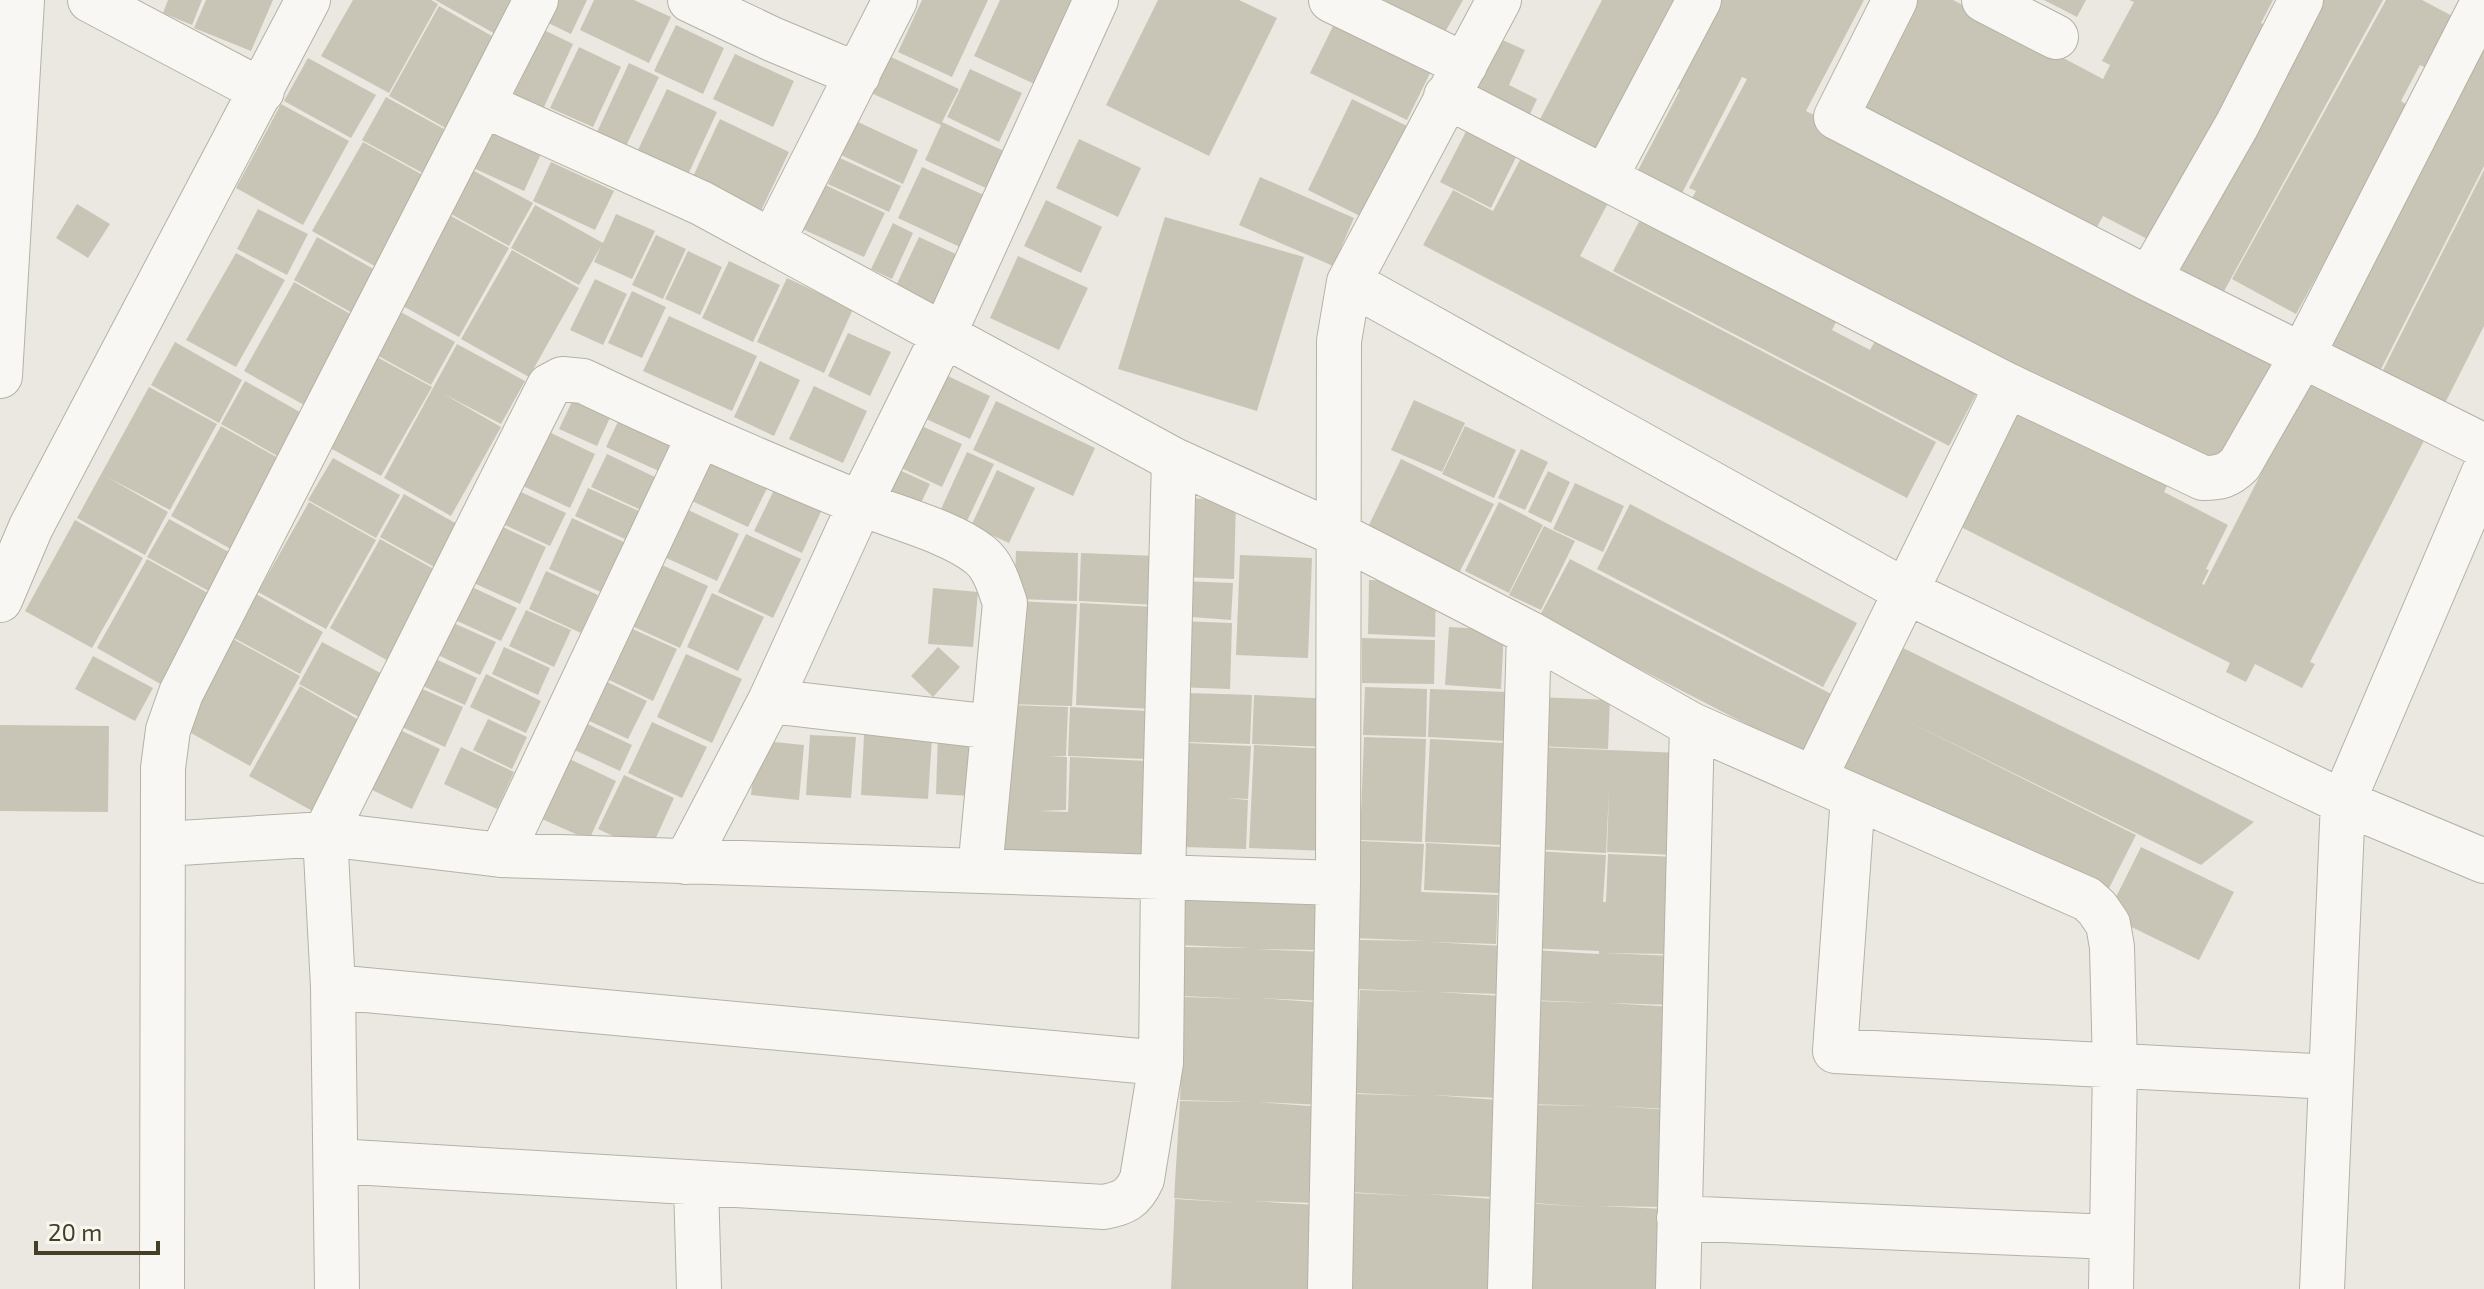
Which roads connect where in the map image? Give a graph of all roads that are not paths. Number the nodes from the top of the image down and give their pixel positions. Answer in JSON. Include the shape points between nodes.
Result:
{"nodes":[{"id":1,"x":22,"y":0,"type":"edge"},
{"id":2,"x":90,"y":0,"type":"edge"},
{"id":3,"x":308,"y":0,"type":"edge"},
{"id":4,"x":536,"y":0,"type":"edge"},
{"id":5,"x":690,"y":0,"type":"edge"},
{"id":6,"x":895,"y":0,"type":"edge"},
{"id":7,"x":1096,"y":0,"type":"edge"},
{"id":8,"x":1331,"y":0,"type":"edge"},
{"id":9,"x":1499,"y":0,"type":"edge"},
{"id":10,"x":1699,"y":0,"type":"edge"},
{"id":11,"x":1895,"y":0,"type":"edge"},
{"id":12,"x":1984,"y":0,"type":"edge"},
{"id":13,"x":2301,"y":0,"type":"edge"},
{"id":14,"x":2472,"y":9,"type":"edge"},
{"id":15,"x":2056,"y":37,"type":"dead end"},
{"id":16,"x":858,"y":75,"type":"junction"},
{"id":17,"x":1456,"y":80,"type":"junction"},
{"id":18,"x":262,"y":91,"type":"junction"},
{"id":19,"x":484,"y":105,"type":"junction"},
{"id":20,"x":1606,"y":176,"type":"junction"},
{"id":21,"x":772,"y":242,"type":"junction"},
{"id":22,"x":2149,"y":279,"type":"junction"},
{"id":23,"x":1349,"y":282,"type":"junction"},
{"id":24,"x":943,"y":336,"type":"junction"},
{"id":25,"x":2302,"y":356,"type":"junction"},
{"id":26,"x":0,"y":376,"type":"edge"},
{"id":27,"x":2007,"y":385,"type":"junction"},
{"id":28,"x":699,"y":436,"type":"junction"},
{"id":29,"x":2484,"y":446,"type":"edge"},
{"id":30,"x":1174,"y":460,"type":"junction"},
{"id":31,"x":2484,"y":472,"type":"edge"},
{"id":32,"x":860,"y":504,"type":"junction"},
{"id":33,"x":16,"y":524,"type":"edge"},
{"id":34,"x":1339,"y":535,"type":"junction"},
{"id":35,"x":1907,"y":592,"type":"junction"},
{"id":36,"x":0,"y":600,"type":"edge"},
{"id":37,"x":1529,"y":633,"type":"junction"},
{"id":38,"x":770,"y":701,"type":"junction"},
{"id":39,"x":1692,"y":725,"type":"junction"},
{"id":40,"x":993,"y":727,"type":"junction"},
{"id":41,"x":1814,"y":779,"type":"junction"},
{"id":42,"x":1853,"y":796,"type":"junction"},
{"id":43,"x":2343,"y":802,"type":"junction"},
{"id":44,"x":325,"y":834,"type":"junction"},
{"id":45,"x":164,"y":844,"type":"junction"},
{"id":46,"x":501,"y":855,"type":"junction"},
{"id":47,"x":2484,"y":861,"type":"edge"},
{"id":48,"x":686,"y":862,"type":"junction"},
{"id":49,"x":980,"y":871,"type":"junction"},
{"id":50,"x":1163,"y":878,"type":"junction"},
{"id":51,"x":1338,"y":883,"type":"junction"},
{"id":52,"x":333,"y":987,"type":"junction"},
{"id":53,"x":1161,"y":1063,"type":"junction"},
{"id":54,"x":2115,"y":1067,"type":"junction"},
{"id":55,"x":2331,"y":1077,"type":"junction"},
{"id":56,"x":336,"y":1161,"type":"junction"},
{"id":57,"x":696,"y":1184,"type":"junction"},
{"id":58,"x":1679,"y":1218,"type":"junction"},
{"id":59,"x":2110,"y":1237,"type":"junction"},
{"id":60,"x":162,"y":1289,"type":"edge"},
{"id":61,"x":337,"y":1289,"type":"edge"},
{"id":62,"x":699,"y":1289,"type":"edge"},
{"id":63,"x":1330,"y":1289,"type":"edge"},
{"id":64,"x":1510,"y":1289,"type":"edge"},
{"id":65,"x":1678,"y":1289,"type":"edge"},
{"id":66,"x":2111,"y":1289,"type":"edge"},
{"id":67,"x":2322,"y":1289,"type":"edge"}],
"edges":[{"from":1,"to":26,"type":"street"},
{"from":2,"to":18,"type":"street"},
{"from":3,"to":18,"type":"street"},
{"from":4,"to":19,"type":"street"},
{"from":5,"to":16,"type":"street"},
{"from":6,"to":16,"type":"street"},
{"from":7,"to":24,"type":"street"},
{"from":8,"to":17,"type":"street"},
{"from":9,"to":17,"type":"street"},
{"from":10,"to":20,"type":"street"},
{"from":11,"to":22,"type":"street","via":[[1836,117]]},
{"from":12,"to":15,"type":"street"},
{"from":13,"to":22,"type":"street"},
{"from":14,"to":25,"type":"street"},
{"from":16,"to":21,"type":"street"},
{"from":17,"to":20,"type":"street"},
{"from":17,"to":23,"type":"street"},
{"from":18,"to":33,"type":"street"},
{"from":19,"to":21,"type":"street","via":[[701,203]]},
{"from":19,"to":45,"type":"street","via":[[181,693],[168,730],[163,768]]},
{"from":20,"to":27,"type":"street"},
{"from":21,"to":24,"type":"street"},
{"from":22,"to":25,"type":"street"},
{"from":23,"to":34,"type":"street","via":[[1339,341]]},
{"from":23,"to":35,"type":"street"},
{"from":24,"to":30,"type":"street"},
{"from":24,"to":32,"type":"street"},
{"from":25,"to":27,"type":"street","via":[[2240,464],[2219,478],[2203,478]]},
{"from":25,"to":29,"type":"street"},
{"from":27,"to":35,"type":"street"},
{"from":28,"to":32,"type":"street"},
{"from":28,"to":44,"type":"street","via":[[583,381],[562,379],[549,386]]},
{"from":28,"to":46,"type":"street"},
{"from":30,"to":34,"type":"street"},
{"from":30,"to":50,"type":"street"},
{"from":31,"to":43,"type":"street"},
{"from":32,"to":38,"type":"street"},
{"from":32,"to":40,"type":"street","via":[[962,543],[983,557],[996,575],[1005,603]]},
{"from":33,"to":36,"type":"street"},
{"from":34,"to":37,"type":"street"},
{"from":34,"to":51,"type":"street"},
{"from":35,"to":41,"type":"street"},
{"from":35,"to":43,"type":"street"},
{"from":37,"to":39,"type":"street"},
{"from":37,"to":64,"type":"street"},
{"from":38,"to":40,"type":"street"},
{"from":38,"to":48,"type":"street"},
{"from":39,"to":41,"type":"street"},
{"from":39,"to":58,"type":"street"},
{"from":40,"to":49,"type":"street"},
{"from":41,"to":42,"type":"street"},
{"from":42,"to":54,"type":"street","via":[[2087,899],[2097,908],[2108,924],[2112,947]]},
{"from":42,"to":54,"type":"street","via":[[1835,1051]]},
{"from":43,"to":47,"type":"street"},
{"from":43,"to":55,"type":"street"},
{"from":44,"to":45,"type":"street"},
{"from":44,"to":46,"type":"street"},
{"from":44,"to":52,"type":"street"},
{"from":45,"to":60,"type":"street"},
{"from":46,"to":48,"type":"street"},
{"from":48,"to":49,"type":"street"},
{"from":49,"to":50,"type":"street"},
{"from":50,"to":51,"type":"street"},
{"from":50,"to":53,"type":"street"},
{"from":51,"to":63,"type":"street"},
{"from":52,"to":53,"type":"street"},
{"from":52,"to":56,"type":"street"},
{"from":53,"to":57,"type":"street","via":[[1142,1179],[1124,1203],[1104,1207]]},
{"from":54,"to":55,"type":"street"},
{"from":54,"to":59,"type":"street"},
{"from":55,"to":67,"type":"street"},
{"from":56,"to":57,"type":"street"},
{"from":56,"to":61,"type":"street"},
{"from":57,"to":62,"type":"street"},
{"from":58,"to":59,"type":"street"},
{"from":58,"to":65,"type":"street"},
{"from":59,"to":66,"type":"street"}]}
